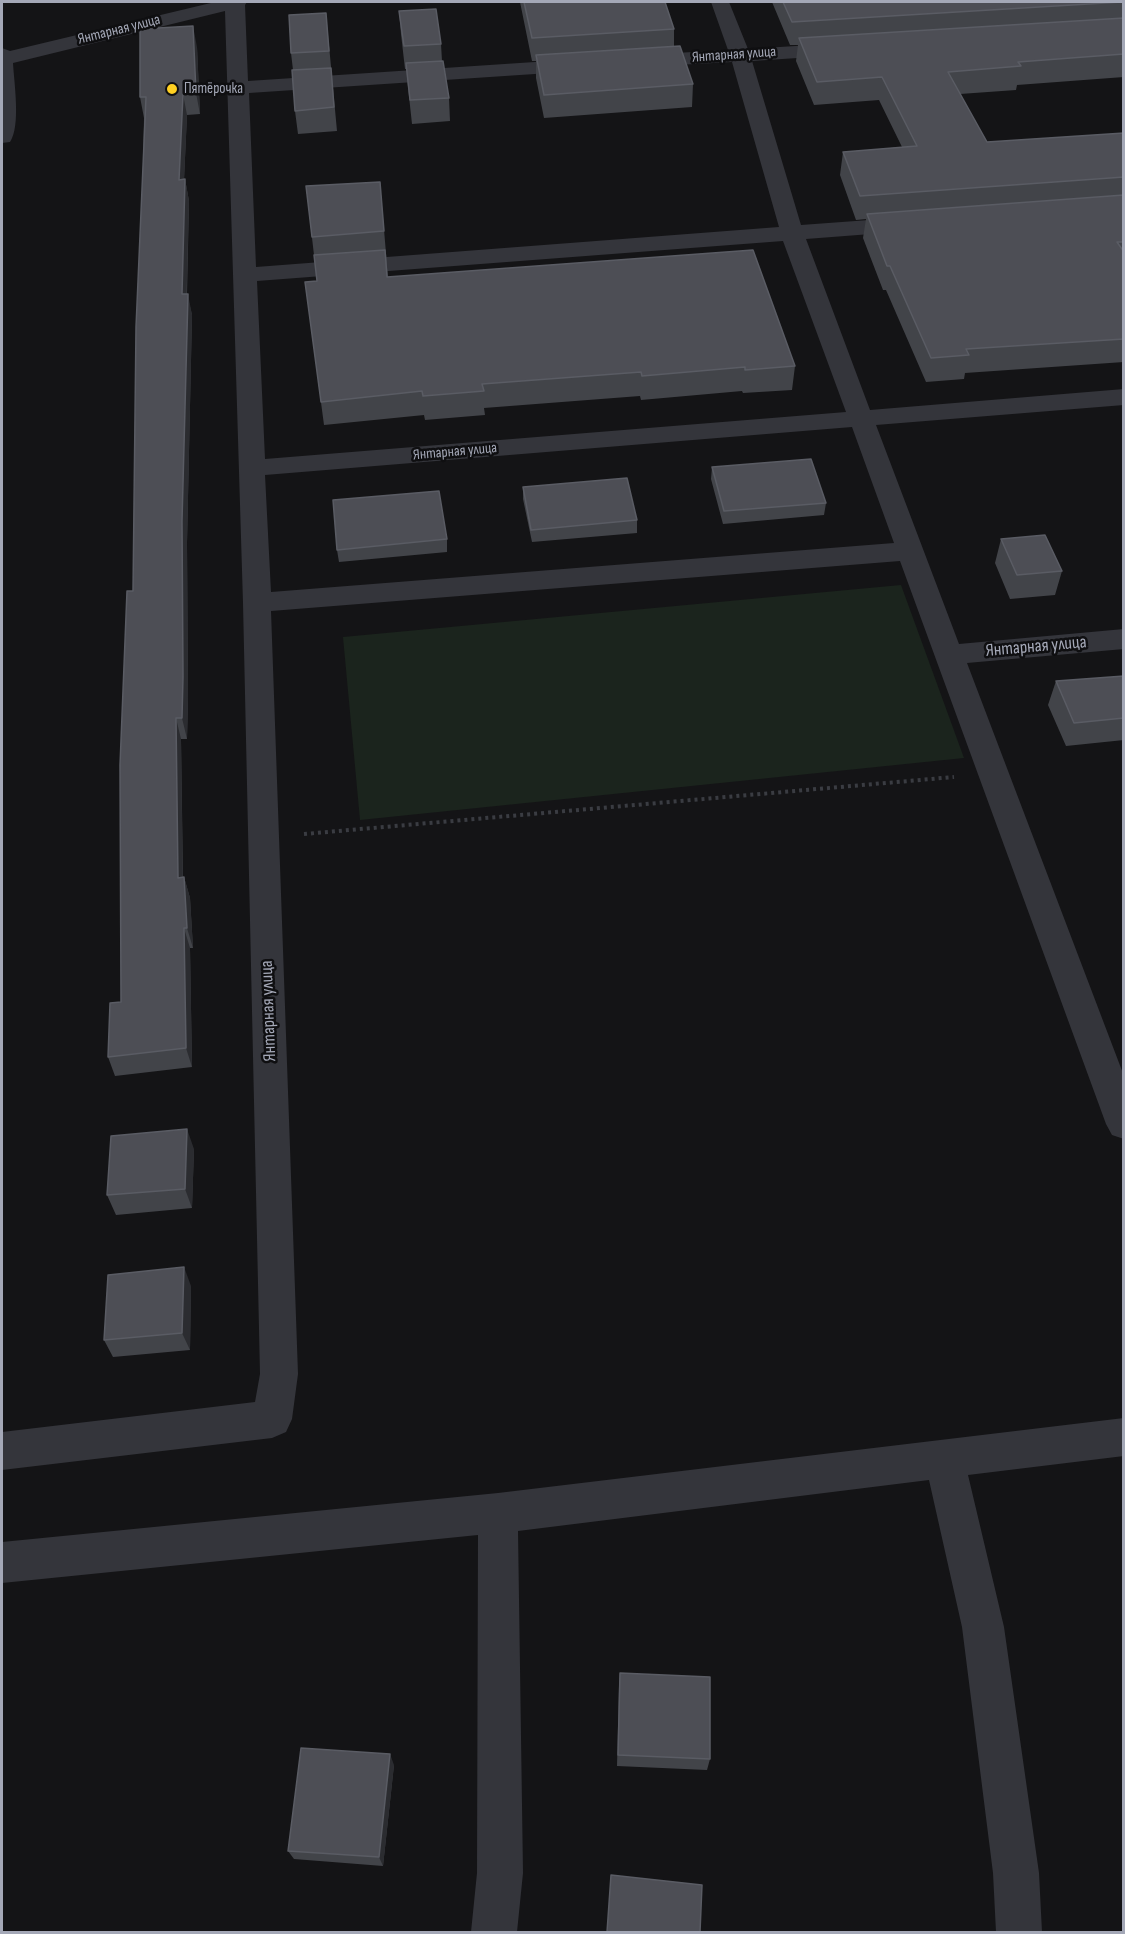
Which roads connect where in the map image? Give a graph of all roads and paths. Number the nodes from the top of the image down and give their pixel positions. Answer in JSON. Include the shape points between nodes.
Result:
{"nodes":[{"id":1,"x":236,"y":2,"type":"edge"},
{"id":2,"x":720,"y":2,"type":"edge"},
{"id":3,"x":868,"y":47,"type":"edge"},
{"id":4,"x":740,"y":55,"type":"junction"},
{"id":5,"x":2,"y":57,"type":"edge"},
{"id":6,"x":620,"y":63,"type":"edge"},
{"id":7,"x":596,"y":64,"type":"edge"},
{"id":8,"x":237,"y":88,"type":"junction"},
{"id":9,"x":3,"y":105,"type":"edge"},
{"id":10,"x":2,"y":137,"type":"edge"},
{"id":11,"x":934,"y":223,"type":"edge"},
{"id":12,"x":792,"y":233,"type":"junction"},
{"id":13,"x":244,"y":275,"type":"junction"},
{"id":14,"x":1124,"y":398,"type":"edge"},
{"id":15,"x":861,"y":419,"type":"junction"},
{"id":16,"x":252,"y":468,"type":"junction"},
{"id":17,"x":910,"y":550,"type":"junction"},
{"id":18,"x":257,"y":603,"type":"junction"},
{"id":19,"x":1124,"y":639,"type":"edge"},
{"id":20,"x":950,"y":655,"type":"junction"},
{"id":21,"x":993,"y":773,"type":"junction"},
{"id":22,"x":264,"y":837,"type":"junction"},
{"id":23,"x":1115,"y":1075,"type":"edge"},
{"id":24,"x":1124,"y":1124,"type":"edge"},
{"id":25,"x":1124,"y":1437,"type":"edge"},
{"id":26,"x":2,"y":1451,"type":"edge"},
{"id":27,"x":944,"y":1460,"type":"junction"},
{"id":28,"x":498,"y":1513,"type":"junction"},
{"id":29,"x":2,"y":1563,"type":"edge"},
{"id":30,"x":494,"y":1932,"type":"edge"},
{"id":31,"x":1019,"y":1932,"type":"edge"}],
"edges":[{"from":1,"to":5,"type":"street","name":"Янтарная улица"},
{"from":1,"to":8,"type":"street","name":"Янтарная улица"},
{"from":2,"to":4,"type":"street"},
{"from":3,"to":4,"type":"street","name":"Янтарная улица"},
{"from":4,"to":6,"type":"street","name":"Янтарная улица"},
{"from":4,"to":12,"type":"street"},
{"from":5,"to":9,"type":"street"},
{"from":7,"to":8,"type":"street"},
{"from":8,"to":13,"type":"street","name":"Янтарная улица"},
{"from":9,"to":10,"type":"street"},
{"from":11,"to":12,"type":"street"},
{"from":12,"to":13,"type":"street"},
{"from":12,"to":15,"type":"street"},
{"from":13,"to":16,"type":"street","name":"Янтарная улица"},
{"from":14,"to":15,"type":"street","name":"Янтарная улица"},
{"from":15,"to":16,"type":"street","name":"Янтарная улица"},
{"from":15,"to":17,"type":"street"},
{"from":16,"to":18,"type":"street","name":"Янтарная улица"},
{"from":17,"to":18,"type":"street"},
{"from":17,"to":20,"type":"street"},
{"from":18,"to":22,"type":"street","name":"Янтарная улица"},
{"from":19,"to":20,"type":"street","name":"Янтарная улица"},
{"from":20,"to":21,"type":"street"},
{"from":21,"to":22,"type":"path"},
{"from":21,"to":23,"type":"street"},
{"from":22,"to":26,"type":"street","name":"Янтарная улица","via":[[279,1374],[272,1419]]},
{"from":23,"to":24,"type":"street"},
{"from":25,"to":27,"type":"street"},
{"from":27,"to":28,"type":"street"},
{"from":27,"to":31,"type":"street","via":[[983,1627],[1016,1874]]},
{"from":28,"to":29,"type":"street"},
{"from":28,"to":30,"type":"street","via":[[500,1873]]}]}
